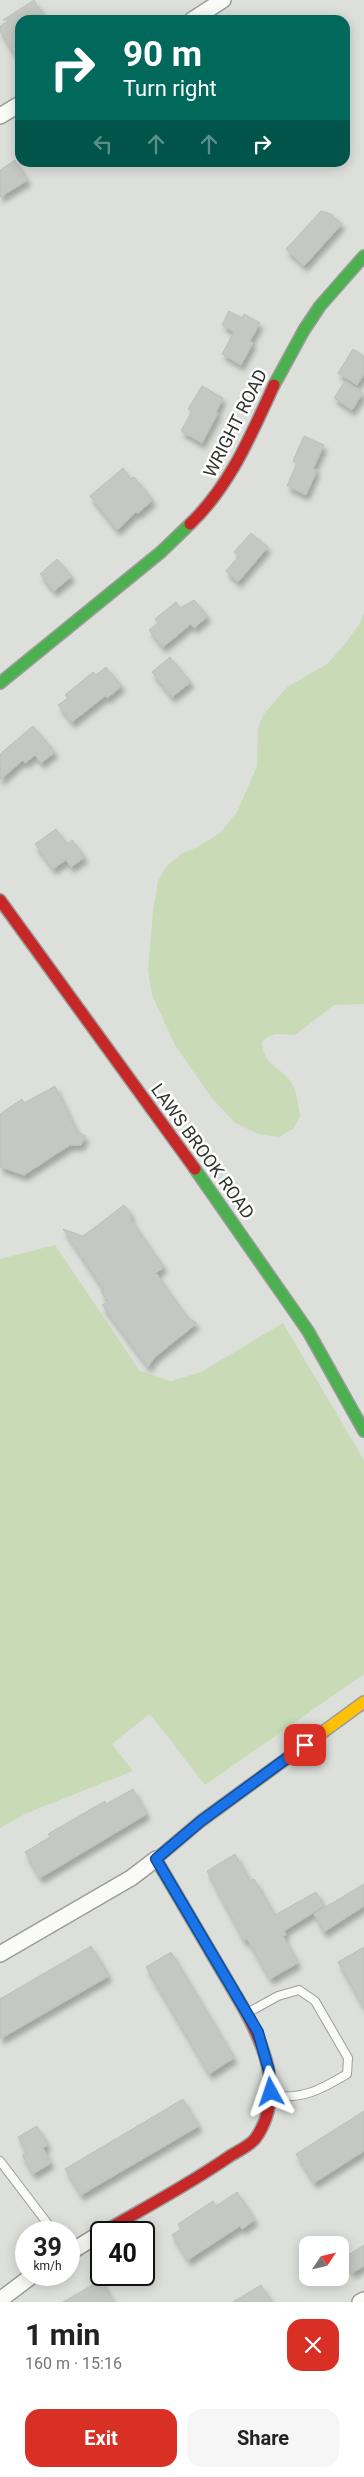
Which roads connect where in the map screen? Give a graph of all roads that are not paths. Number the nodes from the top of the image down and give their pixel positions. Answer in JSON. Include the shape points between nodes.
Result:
{"nodes":[{"id":1,"x":223,"y":0,"type":"edge"},
{"id":2,"x":200,"y":15,"type":"edge"},
{"id":3,"x":15,"y":107,"type":"edge"},
{"id":4,"x":0,"y":116,"type":"edge"},
{"id":5,"x":364,"y":256,"type":"edge"},
{"id":6,"x":0,"y":683,"type":"edge"},
{"id":7,"x":0,"y":900,"type":"edge"},
{"id":8,"x":364,"y":1431,"type":"edge"},
{"id":9,"x":364,"y":1702,"type":"edge"},
{"id":10,"x":156,"y":1859,"type":"junction"},
{"id":11,"x":0,"y":1954,"type":"edge"},
{"id":12,"x":247,"y":2013,"type":"junction"},
{"id":13,"x":270,"y":2096,"type":"junction"},
{"id":14,"x":0,"y":2161,"type":"edge"},
{"id":15,"x":46,"y":2221,"type":"edge"},
{"id":16,"x":123,"y":2221,"type":"edge"},
{"id":17,"x":18,"y":2286,"type":"edge"},
{"id":18,"x":0,"y":2300,"type":"edge"},
{"id":19,"x":364,"y":2300,"type":"edge"},
{"id":20,"x":360,"y":2302,"type":"edge"}],
"edges":[{"from":1,"to":2,"type":"street"},
{"from":3,"to":4,"type":"street"},
{"from":5,"to":6,"type":"street","name":"WRIGHT ROAD","via":[[320,306],[304,330],[240,458],[206,509],[161,552]]},
{"from":7,"to":8,"type":"street","name":"LAWS BROOK ROAD","via":[[268,1271],[308,1331]]},
{"from":9,"to":10,"type":"street","via":[[201,1821]]},
{"from":10,"to":11,"type":"street","via":[[131,1878]]},
{"from":10,"to":12,"type":"street"},
{"from":12,"to":13,"type":"street","via":[[265,2052]]},
{"from":12,"to":13,"type":"lane","via":[[278,1996],[299,1990],[315,2001],[348,2058],[347,2074],[317,2092],[291,2098]]},
{"from":13,"to":16,"type":"street","via":[[266,2118],[254,2140],[206,2173]]},
{"from":14,"to":15,"type":"lane"},
{"from":17,"to":18,"type":"street"},
{"from":19,"to":20,"type":"street"}]}
